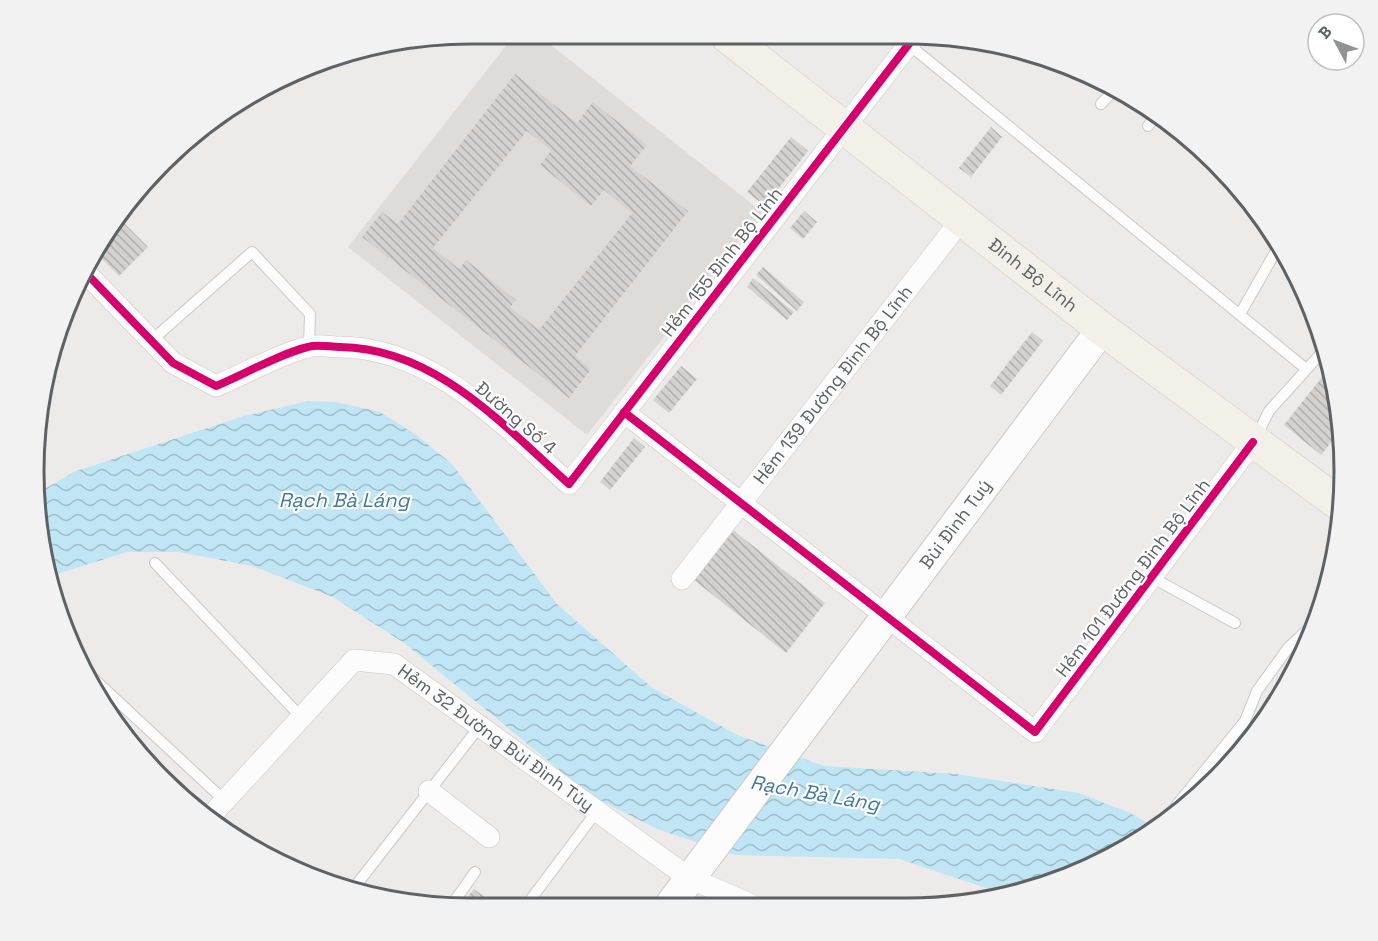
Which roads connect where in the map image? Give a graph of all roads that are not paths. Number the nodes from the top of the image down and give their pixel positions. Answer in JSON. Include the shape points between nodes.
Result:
{"nodes":[{"id":1,"x":745,"y":44,"type":"edge"},
{"id":2,"x":908,"y":44,"type":"edge"},
{"id":3,"x":912,"y":44,"type":"edge"},
{"id":4,"x":1109,"y":95,"type":"edge"},
{"id":5,"x":1101,"y":104,"type":"dead end"},
{"id":6,"x":1153,"y":121,"type":"edge"},
{"id":7,"x":1148,"y":126,"type":"dead end"},
{"id":8,"x":843,"y":129,"type":"junction"},
{"id":9,"x":962,"y":219,"type":"junction"},
{"id":10,"x":1275,"y":253,"type":"edge"},
{"id":11,"x":91,"y":277,"type":"edge"},
{"id":12,"x":1240,"y":314,"type":"junction"},
{"id":13,"x":1102,"y":329,"type":"junction"},
{"id":14,"x":152,"y":340,"type":"junction"},
{"id":15,"x":309,"y":346,"type":"junction"},
{"id":16,"x":1319,"y":356,"type":"edge"},
{"id":17,"x":1305,"y":368,"type":"junction"},
{"id":18,"x":624,"y":412,"type":"junction"},
{"id":19,"x":1253,"y":442,"type":"junction"},
{"id":20,"x":1334,"y":500,"type":"edge"},
{"id":21,"x":741,"y":502,"type":"junction"},
{"id":22,"x":155,"y":563,"type":"dead end"},
{"id":23,"x":1153,"y":578,"type":"junction"},
{"id":24,"x":682,"y":579,"type":"dead end"},
{"id":25,"x":885,"y":617,"type":"junction"},
{"id":26,"x":1235,"y":623,"type":"dead end"},
{"id":27,"x":1301,"y":636,"type":"edge"},
{"id":28,"x":103,"y":687,"type":"edge"},
{"id":29,"x":301,"y":717,"type":"junction"},
{"id":30,"x":480,"y":726,"type":"junction"},
{"id":31,"x":429,"y":791,"type":"junction"},
{"id":32,"x":1185,"y":795,"type":"edge"},
{"id":33,"x":225,"y":801,"type":"junction"},
{"id":34,"x":597,"y":811,"type":"junction"},
{"id":35,"x":215,"y":812,"type":"edge"},
{"id":36,"x":489,"y":837,"type":"dead end"},
{"id":37,"x":475,"y":872,"type":"dead end"},
{"id":38,"x":689,"y":878,"type":"junction"},
{"id":39,"x":358,"y":882,"type":"edge"},
{"id":40,"x":457,"y":898,"type":"edge"},
{"id":41,"x":532,"y":898,"type":"edge"},
{"id":42,"x":675,"y":898,"type":"edge"},
{"id":43,"x":736,"y":898,"type":"edge"}],
"edges":[{"from":1,"to":8,"type":"main road","name":"Đinh Bộ Lĩnh"},
{"from":2,"to":8,"type":"street","name":"Hẻm 155 Đinh Bộ Lĩnh"},
{"from":3,"to":12,"type":"lane"},
{"from":4,"to":5,"type":"lane"},
{"from":6,"to":7,"type":"lane"},
{"from":8,"to":9,"type":"main road","name":"Đinh Bộ Lĩnh"},
{"from":8,"to":18,"type":"street","name":"Hẻm 155 Đinh Bộ Lĩnh"},
{"from":9,"to":13,"type":"main road","name":"Đinh Bộ Lĩnh"},
{"from":9,"to":21,"type":"street","name":"Hẻm 139 Đường Đinh Bộ Lĩnh"},
{"from":10,"to":12,"type":"lane"},
{"from":11,"to":14,"type":"street","name":"Đường Số 4"},
{"from":12,"to":17,"type":"lane"},
{"from":13,"to":19,"type":"main road","name":"Đinh Bộ Lĩnh"},
{"from":13,"to":25,"type":"street","name":"Bùi Đình Tuý"},
{"from":14,"to":15,"type":"street","name":"Đường Số 4","via":[[173,363],[216,386]]},
{"from":14,"to":15,"type":"lane","via":[[252,252],[310,314]]},
{"from":15,"to":18,"type":"street","name":"Đường Số 4","via":[[352,347],[393,355],[428,369],[469,395],[569,484]]},
{"from":16,"to":17,"type":"lane"},
{"from":17,"to":19,"type":"lane","via":[[1269,411]]},
{"from":18,"to":21,"type":"street"},
{"from":19,"to":20,"type":"main road","name":"Đinh Bộ Lĩnh"},
{"from":19,"to":23,"type":"street","name":"Hẻm 101 Đường Đinh Bộ Lĩnh"},
{"from":21,"to":24,"type":"street","name":"Hẻm 139 Đường Đinh Bộ Lĩnh"},
{"from":21,"to":25,"type":"street"},
{"from":22,"to":29,"type":"lane"},
{"from":23,"to":25,"type":"street","name":"Hẻm 101 Đường Đinh Bộ Lĩnh","via":[[1035,732]]},
{"from":23,"to":26,"type":"lane"},
{"from":25,"to":38,"type":"street","name":"Bùi Đình Tuý"},
{"from":27,"to":32,"type":"lane","via":[[1257,691],[1245,721]]},
{"from":28,"to":33,"type":"lane"},
{"from":29,"to":30,"type":"street","name":"Hẻm 32 Đường Bùi Đình Túy","via":[[354,660],[394,664]]},
{"from":29,"to":33,"type":"street","name":"Hẻm 32 Đường Bùi Đình Túy"},
{"from":30,"to":31,"type":"lane"},
{"from":30,"to":34,"type":"street","name":"Hẻm 32 Đường Bùi Đình Túy"},
{"from":31,"to":36,"type":"street"},
{"from":31,"to":39,"type":"lane"},
{"from":33,"to":35,"type":"street","name":"Hẻm 32 Đường Bùi Đình Túy"},
{"from":34,"to":38,"type":"street","name":"Hẻm 32 Đường Bùi Đình Túy"},
{"from":34,"to":41,"type":"lane"},
{"from":37,"to":40,"type":"lane"},
{"from":38,"to":42,"type":"street"},
{"from":38,"to":43,"type":"street","name":"Hẻm 32 Đường Bùi Đình Túy"}]}
